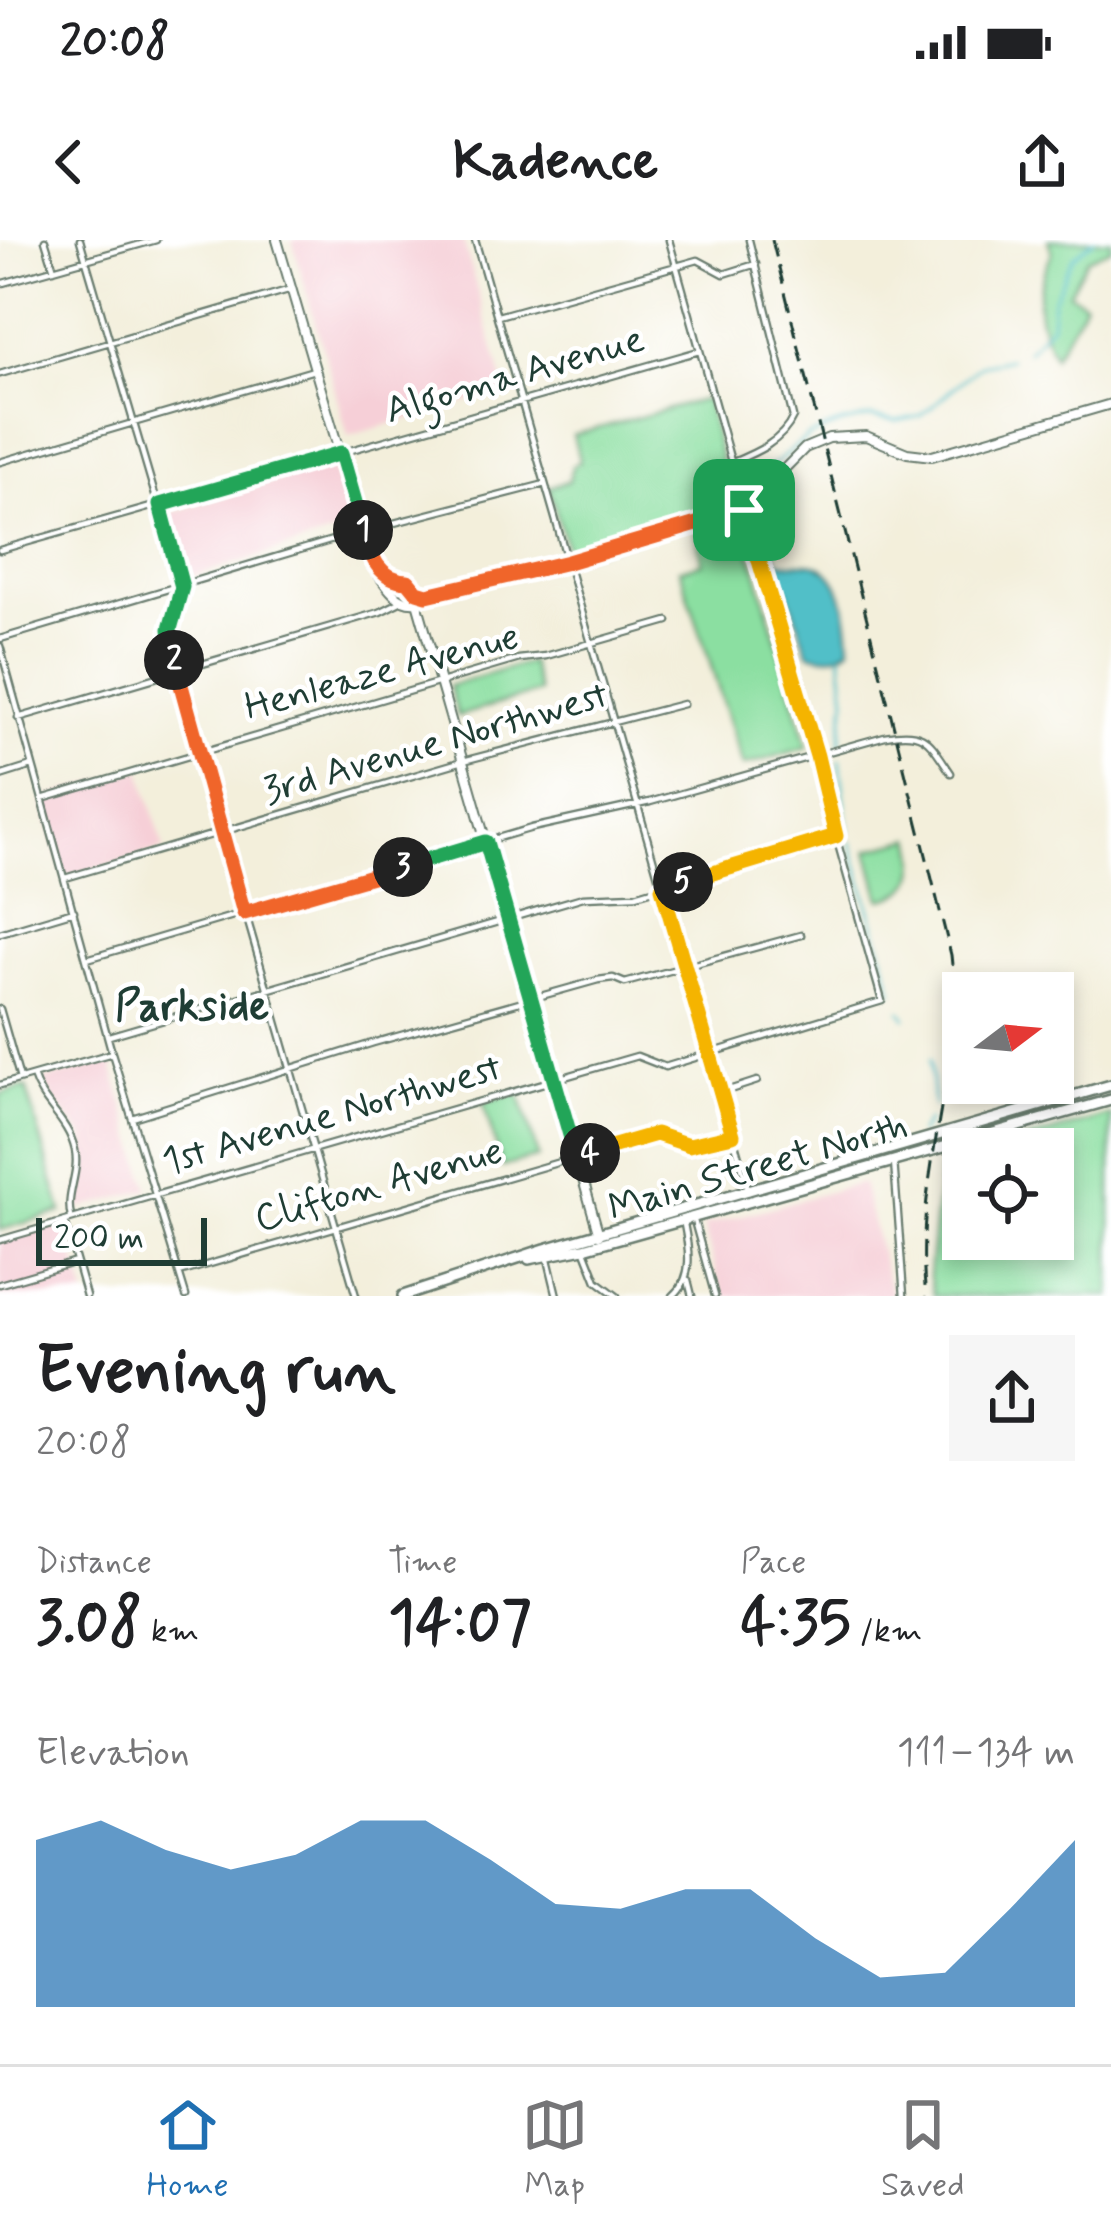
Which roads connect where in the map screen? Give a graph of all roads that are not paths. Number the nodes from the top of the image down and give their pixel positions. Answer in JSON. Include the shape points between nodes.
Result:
{"nodes":[{"id":1,"x":45,"y":240,"type":"edge"},
{"id":2,"x":80,"y":240,"type":"edge"},
{"id":3,"x":155,"y":240,"type":"edge"},
{"id":4,"x":278,"y":240,"type":"edge"},
{"id":5,"x":475,"y":240,"type":"edge"},
{"id":6,"x":669,"y":240,"type":"edge"},
{"id":7,"x":749,"y":240,"type":"edge"},
{"id":8,"x":86,"y":260,"type":"junction"},
{"id":9,"x":756,"y":264,"type":"junction"},
{"id":10,"x":676,"y":266,"type":"junction"},
{"id":11,"x":54,"y":269,"type":"junction"},
{"id":12,"x":1,"y":282,"type":"edge"},
{"id":13,"x":291,"y":289,"type":"junction"},
{"id":14,"x":497,"y":316,"type":"junction"},
{"id":15,"x":110,"y":343,"type":"junction"},
{"id":16,"x":699,"y":351,"type":"junction"},
{"id":17,"x":314,"y":370,"type":"junction"},
{"id":18,"x":0,"y":374,"type":"edge"},
{"id":19,"x":522,"y":402,"type":"junction"},
{"id":20,"x":1111,"y":404,"type":"edge"},
{"id":21,"x":135,"y":422,"type":"junction"},
{"id":22,"x":341,"y":453,"type":"junction"},
{"id":23,"x":0,"y":462,"type":"edge"},
{"id":24,"x":731,"y":463,"type":"junction"},
{"id":25,"x":545,"y":484,"type":"junction"},
{"id":26,"x":160,"y":505,"type":"junction"},
{"id":27,"x":744,"y":510,"type":"junction"},
{"id":28,"x":363,"y":531,"type":"junction"},
{"id":29,"x":0,"y":550,"type":"edge"},
{"id":30,"x":370,"y":555,"type":"junction"},
{"id":31,"x":568,"y":562,"type":"junction"},
{"id":32,"x":399,"y":581,"type":"junction"},
{"id":33,"x":182,"y":587,"type":"junction"},
{"id":34,"x":407,"y":598,"type":"junction"},
{"id":35,"x":668,"y":621,"type":"dead end"},
{"id":36,"x":0,"y":642,"type":"edge"},
{"id":37,"x":591,"y":643,"type":"junction"},
{"id":38,"x":176,"y":672,"type":"junction"},
{"id":39,"x":440,"y":682,"type":"junction"},
{"id":40,"x":683,"y":704,"type":"dead end"},
{"id":41,"x":18,"y":718,"type":"junction"},
{"id":42,"x":614,"y":723,"type":"junction"},
{"id":43,"x":198,"y":753,"type":"junction"},
{"id":44,"x":817,"y":756,"type":"junction"},
{"id":45,"x":463,"y":761,"type":"junction"},
{"id":46,"x":32,"y":766,"type":"junction"},
{"id":47,"x":951,"y":772,"type":"dead end"},
{"id":48,"x":0,"y":776,"type":"edge"},
{"id":49,"x":42,"y":799,"type":"junction"},
{"id":50,"x":638,"y":804,"type":"junction"},
{"id":51,"x":221,"y":832,"type":"junction"},
{"id":52,"x":836,"y":836,"type":"junction"},
{"id":53,"x":486,"y":842,"type":"junction"},
{"id":54,"x":64,"y":878,"type":"junction"},
{"id":55,"x":662,"y":888,"type":"junction"},
{"id":56,"x":74,"y":911,"type":"junction"},
{"id":57,"x":244,"y":913,"type":"junction"},
{"id":58,"x":508,"y":918,"type":"junction"},
{"id":59,"x":0,"y":933,"type":"edge"},
{"id":60,"x":801,"y":935,"type":"dead end"},
{"id":61,"x":87,"y":959,"type":"junction"},
{"id":62,"x":684,"y":968,"type":"junction"},
{"id":63,"x":267,"y":992,"type":"junction"},
{"id":64,"x":531,"y":999,"type":"junction"},
{"id":65,"x":0,"y":1010,"type":"edge"},
{"id":66,"x":109,"y":1036,"type":"junction"},
{"id":67,"x":708,"y":1051,"type":"junction"},
{"id":68,"x":112,"y":1053,"type":"junction"},
{"id":69,"x":290,"y":1072,"type":"junction"},
{"id":70,"x":33,"y":1076,"type":"junction"},
{"id":71,"x":20,"y":1079,"type":"junction"},
{"id":72,"x":554,"y":1081,"type":"junction"},
{"id":73,"x":757,"y":1081,"type":"dead end"},
{"id":74,"x":0,"y":1085,"type":"edge"},
{"id":75,"x":1111,"y":1085,"type":"edge"},
{"id":76,"x":720,"y":1093,"type":"junction"},
{"id":77,"x":1111,"y":1100,"type":"edge"},
{"id":78,"x":132,"y":1118,"type":"junction"},
{"id":79,"x":733,"y":1135,"type":"junction"},
{"id":80,"x":312,"y":1150,"type":"junction"},
{"id":81,"x":576,"y":1156,"type":"junction"},
{"id":82,"x":894,"y":1161,"type":"junction"},
{"id":83,"x":750,"y":1195,"type":"junction"},
{"id":84,"x":154,"y":1196,"type":"junction"},
{"id":85,"x":688,"y":1218,"type":"junction"},
{"id":86,"x":69,"y":1220,"type":"junction"},
{"id":87,"x":336,"y":1229,"type":"junction"},
{"id":88,"x":600,"y":1239,"type":"junction"},
{"id":89,"x":0,"y":1240,"type":"edge"},
{"id":90,"x":584,"y":1248,"type":"junction"},
{"id":91,"x":546,"y":1252,"type":"junction"},
{"id":92,"x":76,"y":1262,"type":"junction"},
{"id":93,"x":179,"y":1273,"type":"junction"},
{"id":94,"x":686,"y":1275,"type":"junction"},
{"id":95,"x":0,"y":1284,"type":"edge"},
{"id":96,"x":86,"y":1296,"type":"edge"},
{"id":97,"x":185,"y":1296,"type":"edge"},
{"id":98,"x":356,"y":1296,"type":"edge"},
{"id":99,"x":403,"y":1296,"type":"edge"},
{"id":100,"x":557,"y":1296,"type":"edge"},
{"id":101,"x":616,"y":1296,"type":"edge"},
{"id":102,"x":673,"y":1296,"type":"edge"},
{"id":103,"x":692,"y":1296,"type":"edge"},
{"id":104,"x":715,"y":1296,"type":"edge"},
{"id":105,"x":904,"y":1296,"type":"edge"}],
"edges":[{"from":1,"to":11,"type":"street"},
{"from":2,"to":8,"type":"street"},
{"from":3,"to":8,"type":"street"},
{"from":4,"to":13,"type":"street"},
{"from":5,"to":14,"type":"street"},
{"from":6,"to":10,"type":"street"},
{"from":7,"to":9,"type":"street"},
{"from":8,"to":11,"type":"street"},
{"from":8,"to":15,"type":"street"},
{"from":9,"to":10,"type":"street","via":[[724,274],[698,260]]},
{"from":9,"to":24,"type":"street","via":[[793,417],[763,449]]},
{"from":10,"to":14,"type":"street"},
{"from":10,"to":16,"type":"street"},
{"from":11,"to":12,"type":"street"},
{"from":13,"to":15,"type":"street"},
{"from":13,"to":17,"type":"street"},
{"from":14,"to":19,"type":"street"},
{"from":15,"to":18,"type":"street"},
{"from":15,"to":21,"type":"street"},
{"from":16,"to":19,"type":"street","name":"Algoma Avenue"},
{"from":16,"to":24,"type":"street"},
{"from":17,"to":21,"type":"street"},
{"from":17,"to":22,"type":"street"},
{"from":19,"to":22,"type":"street","name":"Algoma Avenue"},
{"from":19,"to":25,"type":"street"},
{"from":20,"to":27,"type":"street","via":[[932,456],[866,436],[830,438],[805,448]]},
{"from":21,"to":23,"type":"street"},
{"from":21,"to":26,"type":"street"},
{"from":22,"to":26,"type":"street","name":"Algoma Avenue"},
{"from":22,"to":28,"type":"street"},
{"from":24,"to":27,"type":"street"},
{"from":25,"to":28,"type":"street"},
{"from":25,"to":31,"type":"street"},
{"from":26,"to":29,"type":"street","name":"Algoma Avenue"},
{"from":26,"to":33,"type":"street"},
{"from":27,"to":31,"type":"street"},
{"from":27,"to":44,"type":"street"},
{"from":28,"to":30,"type":"street"},
{"from":28,"to":33,"type":"street"},
{"from":30,"to":32,"type":"street"},
{"from":30,"to":34,"type":"street"},
{"from":31,"to":34,"type":"street"},
{"from":31,"to":37,"type":"street"},
{"from":32,"to":34,"type":"street"},
{"from":32,"to":34,"type":"street","via":[[408,581]]},
{"from":33,"to":36,"type":"street"},
{"from":33,"to":38,"type":"street","via":[[170,629]]},
{"from":34,"to":38,"type":"street"},
{"from":34,"to":39,"type":"street"},
{"from":35,"to":37,"type":"street","name":"Henleaze Avenue"},
{"from":36,"to":41,"type":"street"},
{"from":37,"to":39,"type":"street","name":"Henleaze Avenue"},
{"from":37,"to":42,"type":"street"},
{"from":38,"to":41,"type":"street"},
{"from":38,"to":43,"type":"street"},
{"from":39,"to":43,"type":"street","name":"Henleaze Avenue"},
{"from":39,"to":45,"type":"street"},
{"from":40,"to":42,"type":"street","name":"3rd Avenue Northwest"},
{"from":41,"to":46,"type":"street"},
{"from":42,"to":45,"type":"street","name":"3rd Avenue Northwest"},
{"from":42,"to":50,"type":"street"},
{"from":43,"to":49,"type":"street","name":"Henleaze Avenue"},
{"from":43,"to":51,"type":"street"},
{"from":44,"to":47,"type":"street","via":[[912,732],[927,738]]},
{"from":44,"to":50,"type":"street"},
{"from":44,"to":52,"type":"street"},
{"from":45,"to":51,"type":"street","name":"3rd Avenue Northwest"},
{"from":45,"to":53,"type":"street"},
{"from":46,"to":48,"type":"street"},
{"from":46,"to":49,"type":"street"},
{"from":49,"to":54,"type":"street"},
{"from":50,"to":53,"type":"street"},
{"from":50,"to":55,"type":"street"},
{"from":51,"to":54,"type":"street","name":"3rd Avenue Northwest"},
{"from":51,"to":57,"type":"street"},
{"from":52,"to":55,"type":"street"},
{"from":52,"to":67,"type":"street","name":"1st Avenue Northwest","via":[[882,1001]]},
{"from":53,"to":57,"type":"street"},
{"from":53,"to":58,"type":"street"},
{"from":54,"to":56,"type":"street"},
{"from":55,"to":58,"type":"street","via":[[583,897]]},
{"from":55,"to":62,"type":"street"},
{"from":56,"to":59,"type":"street"},
{"from":56,"to":61,"type":"street"},
{"from":57,"to":61,"type":"street"},
{"from":57,"to":63,"type":"street"},
{"from":58,"to":63,"type":"street"},
{"from":58,"to":64,"type":"street"},
{"from":60,"to":62,"type":"street"},
{"from":61,"to":66,"type":"street"},
{"from":62,"to":64,"type":"street"},
{"from":62,"to":67,"type":"street"},
{"from":63,"to":66,"type":"street"},
{"from":63,"to":69,"type":"street"},
{"from":64,"to":69,"type":"street"},
{"from":64,"to":72,"type":"street"},
{"from":65,"to":71,"type":"street"},
{"from":66,"to":68,"type":"street"},
{"from":67,"to":72,"type":"street","name":"1st Avenue Northwest","via":[[664,1067],[637,1056]]},
{"from":67,"to":76,"type":"street"},
{"from":68,"to":70,"type":"street"},
{"from":68,"to":78,"type":"street"},
{"from":69,"to":78,"type":"street"},
{"from":69,"to":80,"type":"street"},
{"from":70,"to":71,"type":"street"},
{"from":70,"to":86,"type":"street","via":[[71,1135],[77,1159]]},
{"from":71,"to":74,"type":"street"},
{"from":72,"to":80,"type":"street","name":"1st Avenue Northwest"},
{"from":72,"to":81,"type":"street"},
{"from":73,"to":76,"type":"street"},
{"from":75,"to":83,"type":"main road","name":"Main Street North"},
{"from":76,"to":79,"type":"street"},
{"from":77,"to":82,"type":"main road","name":"Main Street North"},
{"from":78,"to":84,"type":"street"},
{"from":79,"to":81,"type":"street","name":"Clifton Avenue","via":[[689,1145],[656,1134]]},
{"from":79,"to":83,"type":"street"},
{"from":80,"to":84,"type":"street","name":"1st Avenue Northwest"},
{"from":80,"to":87,"type":"street"},
{"from":81,"to":87,"type":"street","name":"Clifton Avenue"},
{"from":81,"to":88,"type":"street"},
{"from":82,"to":83,"type":"main road","name":"Main Street North"},
{"from":82,"to":105,"type":"street"},
{"from":83,"to":85,"type":"main road","name":"Main Street North"},
{"from":83,"to":88,"type":"main road","name":"Main Street North"},
{"from":84,"to":86,"type":"street","name":"1st Avenue Northwest"},
{"from":84,"to":93,"type":"street"},
{"from":85,"to":88,"type":"main road","name":"Main Street North"},
{"from":85,"to":94,"type":"street"},
{"from":85,"to":104,"type":"street"},
{"from":86,"to":89,"type":"street","name":"1st Avenue Northwest"},
{"from":86,"to":92,"type":"street"},
{"from":87,"to":93,"type":"street","name":"Clifton Avenue"},
{"from":87,"to":98,"type":"street"},
{"from":88,"to":90,"type":"main road","name":"Main Street North"},
{"from":88,"to":91,"type":"main road","name":"Main Street North"},
{"from":90,"to":91,"type":"main road","name":"Main Street North"},
{"from":90,"to":101,"type":"street","via":[[597,1281]]},
{"from":91,"to":99,"type":"main road","name":"Main Street North"},
{"from":91,"to":100,"type":"street"},
{"from":92,"to":95,"type":"street"},
{"from":92,"to":96,"type":"street"},
{"from":93,"to":97,"type":"street"},
{"from":94,"to":102,"type":"street"},
{"from":94,"to":103,"type":"street"}]}
